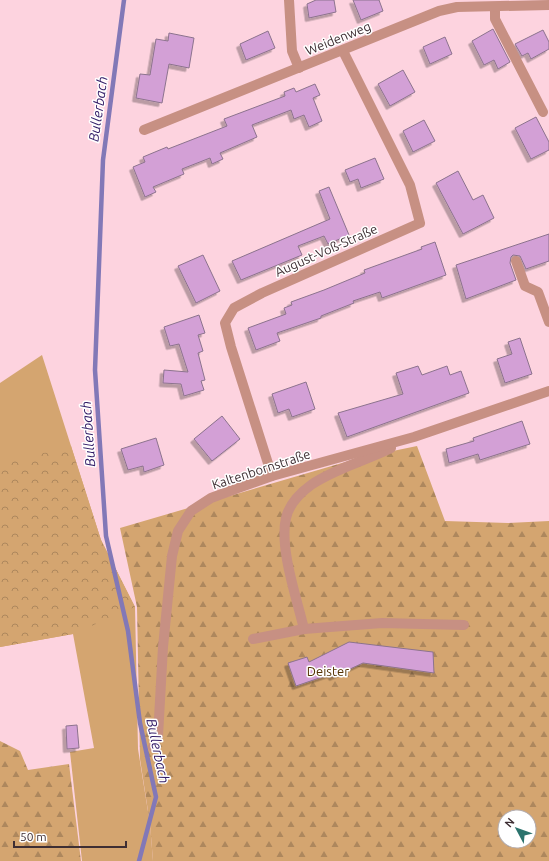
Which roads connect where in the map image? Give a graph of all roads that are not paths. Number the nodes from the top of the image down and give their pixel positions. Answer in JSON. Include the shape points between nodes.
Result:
{"nodes":[{"id":1,"x":289,"y":0,"type":"edge"},
{"id":2,"x":549,"y":5,"type":"edge"},
{"id":3,"x":495,"y":6,"type":"junction"},
{"id":4,"x":343,"y":51,"type":"junction"},
{"id":5,"x":299,"y":68,"type":"junction"},
{"id":6,"x":543,"y":112,"type":"dead end"},
{"id":7,"x":144,"y":130,"type":"dead end"},
{"id":8,"x":516,"y":261,"type":"dead end"},
{"id":9,"x":549,"y":322,"type":"edge"},
{"id":10,"x":549,"y":391,"type":"edge"},
{"id":11,"x":414,"y":437,"type":"junction"},
{"id":12,"x":272,"y":476,"type":"junction"},
{"id":13,"x":464,"y":625,"type":"dead end"},
{"id":14,"x":304,"y":629,"type":"junction"},
{"id":15,"x":253,"y":639,"type":"dead end"},
{"id":16,"x":153,"y":746,"type":"dead end"}],
"edges":[{"from":1,"to":5,"type":"street","via":[[292,51]]},
{"from":2,"to":3,"type":"street","name":"Weidenweg"},
{"from":3,"to":4,"type":"street","name":"Weidenweg","via":[[457,7],[439,11]]},
{"from":3,"to":6,"type":"street","via":[[495,19]]},
{"from":4,"to":5,"type":"street","name":"Weidenweg"},
{"from":4,"to":12,"type":"street","name":"August-Voß-Straße","via":[[410,185],[420,223],[262,293],[234,308],[225,323]]},
{"from":5,"to":7,"type":"street","name":"Weidenweg"},
{"from":8,"to":9,"type":"street","via":[[525,286],[538,292]]},
{"from":10,"to":11,"type":"street","name":"Kaltenbornstraße"},
{"from":11,"to":12,"type":"street","name":"Kaltenbornstraße"},
{"from":11,"to":14,"type":"street","via":[[337,472],[312,485],[296,498],[286,518],[285,540],[289,570]]},
{"from":12,"to":16,"type":"street","name":"Kaltenbornstraße","via":[[211,498],[191,512],[178,531],[172,556],[163,646],[158,736]]},
{"from":13,"to":14,"type":"street","via":[[382,623]]},
{"from":14,"to":15,"type":"street"}]}
